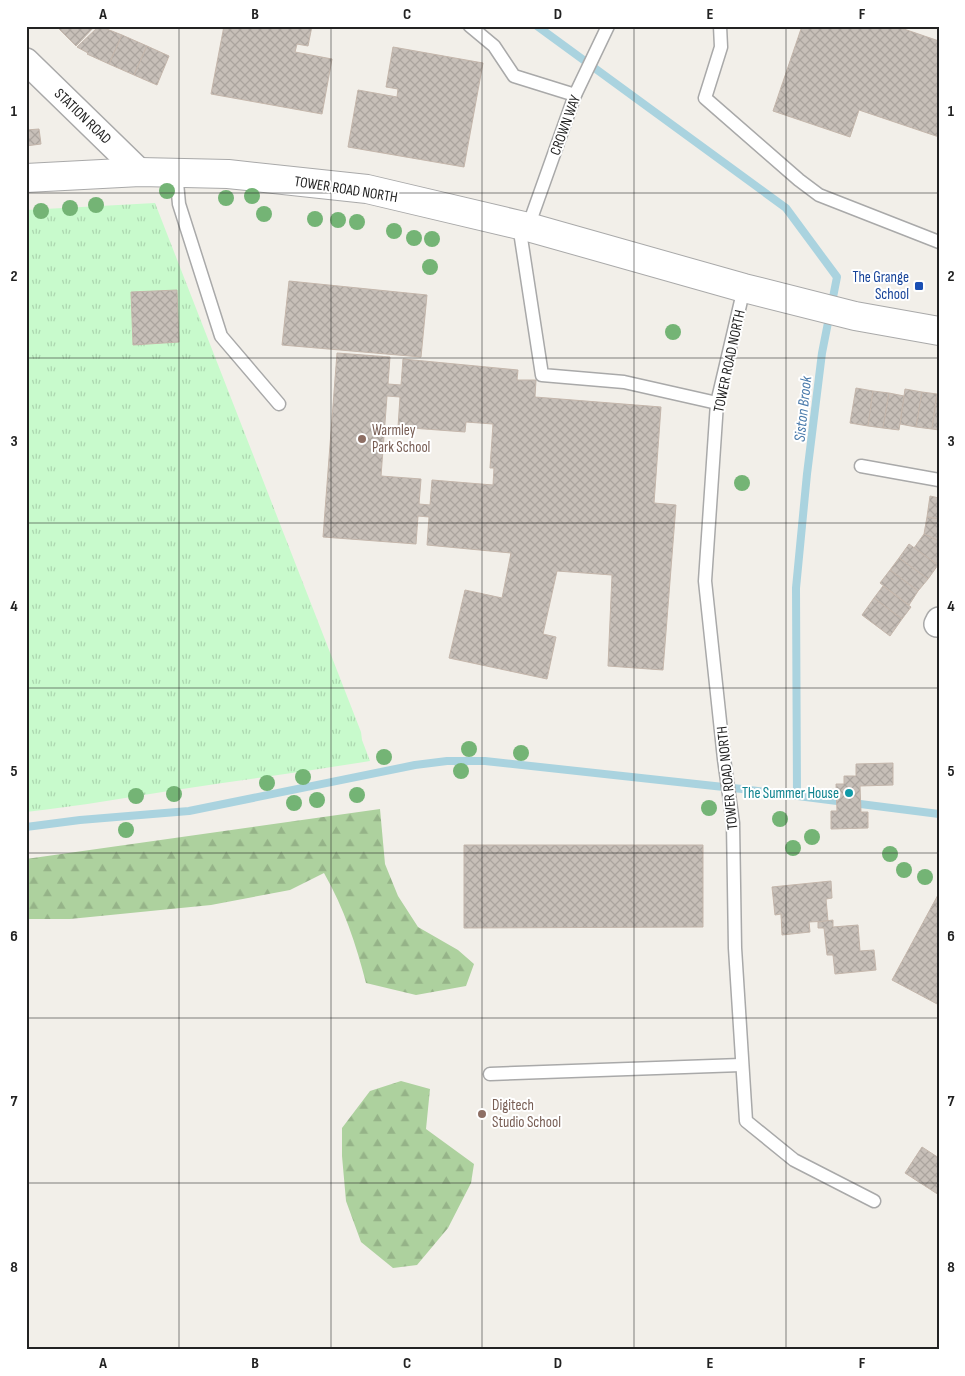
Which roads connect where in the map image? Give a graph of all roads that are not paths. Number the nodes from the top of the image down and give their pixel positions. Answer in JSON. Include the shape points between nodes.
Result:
{"nodes":[{"id":1,"x":470,"y":26,"type":"edge"},
{"id":2,"x":608,"y":26,"type":"edge"},
{"id":3,"x":720,"y":26,"type":"edge"},
{"id":4,"x":26,"y":61,"type":"edge"},
{"id":5,"x":573,"y":100,"type":"junction"},
{"id":6,"x":140,"y":172,"type":"junction"},
{"id":7,"x":176,"y":172,"type":"junction"},
{"id":8,"x":26,"y":178,"type":"edge"},
{"id":9,"x":524,"y":226,"type":"junction"},
{"id":10,"x":939,"y":242,"type":"edge"},
{"id":11,"x":744,"y":288,"type":"junction"},
{"id":12,"x":939,"y":331,"type":"edge"},
{"id":13,"x":718,"y":403,"type":"junction"},
{"id":14,"x":278,"y":404,"type":"dead end"},
{"id":15,"x":860,"y":466,"type":"dead end"},
{"id":16,"x":939,"y":480,"type":"edge"},
{"id":17,"x":741,"y":1065,"type":"junction"},
{"id":18,"x":490,"y":1074,"type":"dead end"},
{"id":19,"x":874,"y":1201,"type":"dead end"}],
"edges":[{"from":1,"to":5,"type":"lane","via":[[494,46],[514,76]]},
{"from":2,"to":5,"type":"lane","name":"CROWN WAY"},
{"from":3,"to":10,"type":"lane","via":[[721,47],[705,98],[819,195]]},
{"from":4,"to":6,"type":"street","name":"STATION ROAD"},
{"from":5,"to":9,"type":"lane","name":"CROWN WAY"},
{"from":6,"to":7,"type":"street","name":"TOWER ROAD NORTH"},
{"from":6,"to":8,"type":"street","name":"TOWER ROAD NORTH"},
{"from":7,"to":9,"type":"street","name":"TOWER ROAD NORTH","via":[[228,174],[367,190]]},
{"from":7,"to":14,"type":"lane","via":[[179,204],[221,336]]},
{"from":9,"to":11,"type":"street","name":"TOWER ROAD NORTH"},
{"from":9,"to":13,"type":"lane","via":[[542,374],[624,382]]},
{"from":11,"to":12,"type":"street","name":"TOWER ROAD NORTH","via":[[855,316]]},
{"from":11,"to":13,"type":"lane","name":"TOWER ROAD NORTH"},
{"from":13,"to":17,"type":"lane","name":"TOWER ROAD NORTH","via":[[705,581],[731,813]]},
{"from":15,"to":16,"type":"lane"},
{"from":17,"to":18,"type":"lane"},
{"from":17,"to":19,"type":"lane","name":"TOWER ROAD NORTH","via":[[746,1121],[794,1160]]}]}
